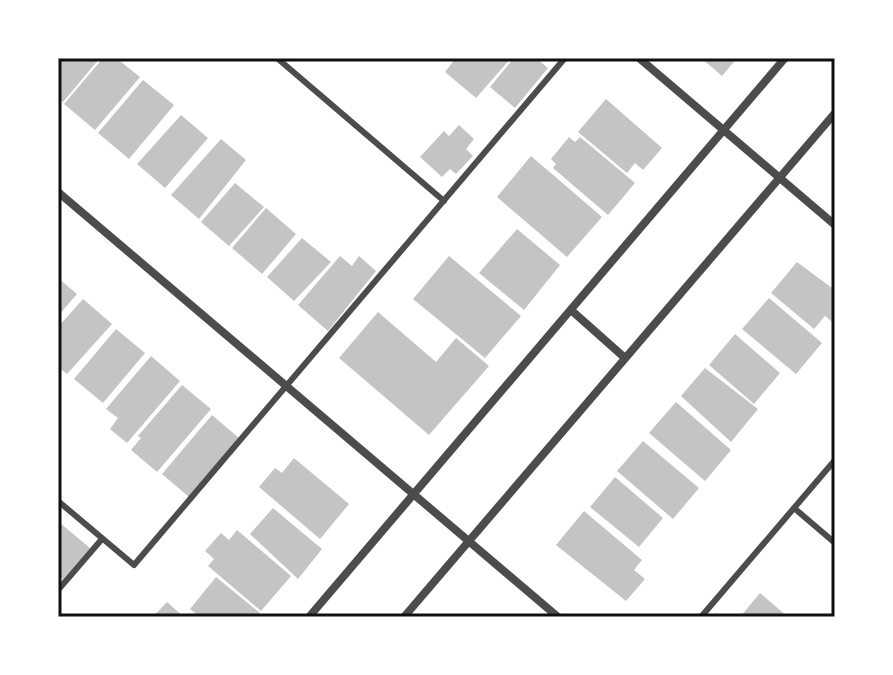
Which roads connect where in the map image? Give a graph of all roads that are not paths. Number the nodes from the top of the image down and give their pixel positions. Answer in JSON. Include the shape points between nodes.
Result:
{"nodes":[{"id":1,"x":277,"y":58,"type":"edge"},
{"id":2,"x":565,"y":58,"type":"edge"},
{"id":3,"x":639,"y":58,"type":"edge"},
{"id":4,"x":785,"y":58,"type":"edge"},
{"id":5,"x":835,"y":113,"type":"edge"},
{"id":6,"x":723,"y":130,"type":"junction"},
{"id":7,"x":779,"y":178,"type":"junction"},
{"id":8,"x":58,"y":192,"type":"edge"},
{"id":9,"x":444,"y":201,"type":"junction"},
{"id":10,"x":835,"y":225,"type":"edge"},
{"id":11,"x":571,"y":310,"type":"junction"},
{"id":12,"x":625,"y":358,"type":"junction"},
{"id":13,"x":286,"y":386,"type":"junction"},
{"id":14,"x":835,"y":460,"type":"edge"},
{"id":15,"x":413,"y":494,"type":"junction"},
{"id":16,"x":58,"y":501,"type":"edge"},
{"id":17,"x":794,"y":508,"type":"junction"},
{"id":18,"x":102,"y":539,"type":"junction"},
{"id":19,"x":468,"y":541,"type":"junction"},
{"id":20,"x":835,"y":543,"type":"edge"},
{"id":21,"x":58,"y":590,"type":"edge"},
{"id":22,"x":309,"y":617,"type":"edge"},
{"id":23,"x":404,"y":617,"type":"edge"},
{"id":24,"x":558,"y":617,"type":"edge"},
{"id":25,"x":701,"y":617,"type":"edge"}],
"edges":[{"from":1,"to":9,"type":"lane"},
{"from":2,"to":9,"type":"lane"},
{"from":3,"to":6,"type":"street"},
{"from":4,"to":6,"type":"street"},
{"from":5,"to":7,"type":"street"},
{"from":6,"to":7,"type":"street"},
{"from":6,"to":11,"type":"street"},
{"from":7,"to":10,"type":"street"},
{"from":7,"to":12,"type":"street"},
{"from":8,"to":13,"type":"street"},
{"from":9,"to":13,"type":"lane"},
{"from":11,"to":12,"type":"street"},
{"from":11,"to":15,"type":"street"},
{"from":12,"to":19,"type":"street"},
{"from":13,"to":15,"type":"street"},
{"from":13,"to":18,"type":"lane","via":[[134,565]]},
{"from":14,"to":17,"type":"lane"},
{"from":15,"to":19,"type":"street"},
{"from":15,"to":22,"type":"street"},
{"from":16,"to":18,"type":"lane"},
{"from":17,"to":20,"type":"lane"},
{"from":17,"to":25,"type":"lane"},
{"from":18,"to":21,"type":"lane"},
{"from":19,"to":23,"type":"street"},
{"from":19,"to":24,"type":"street"}]}
